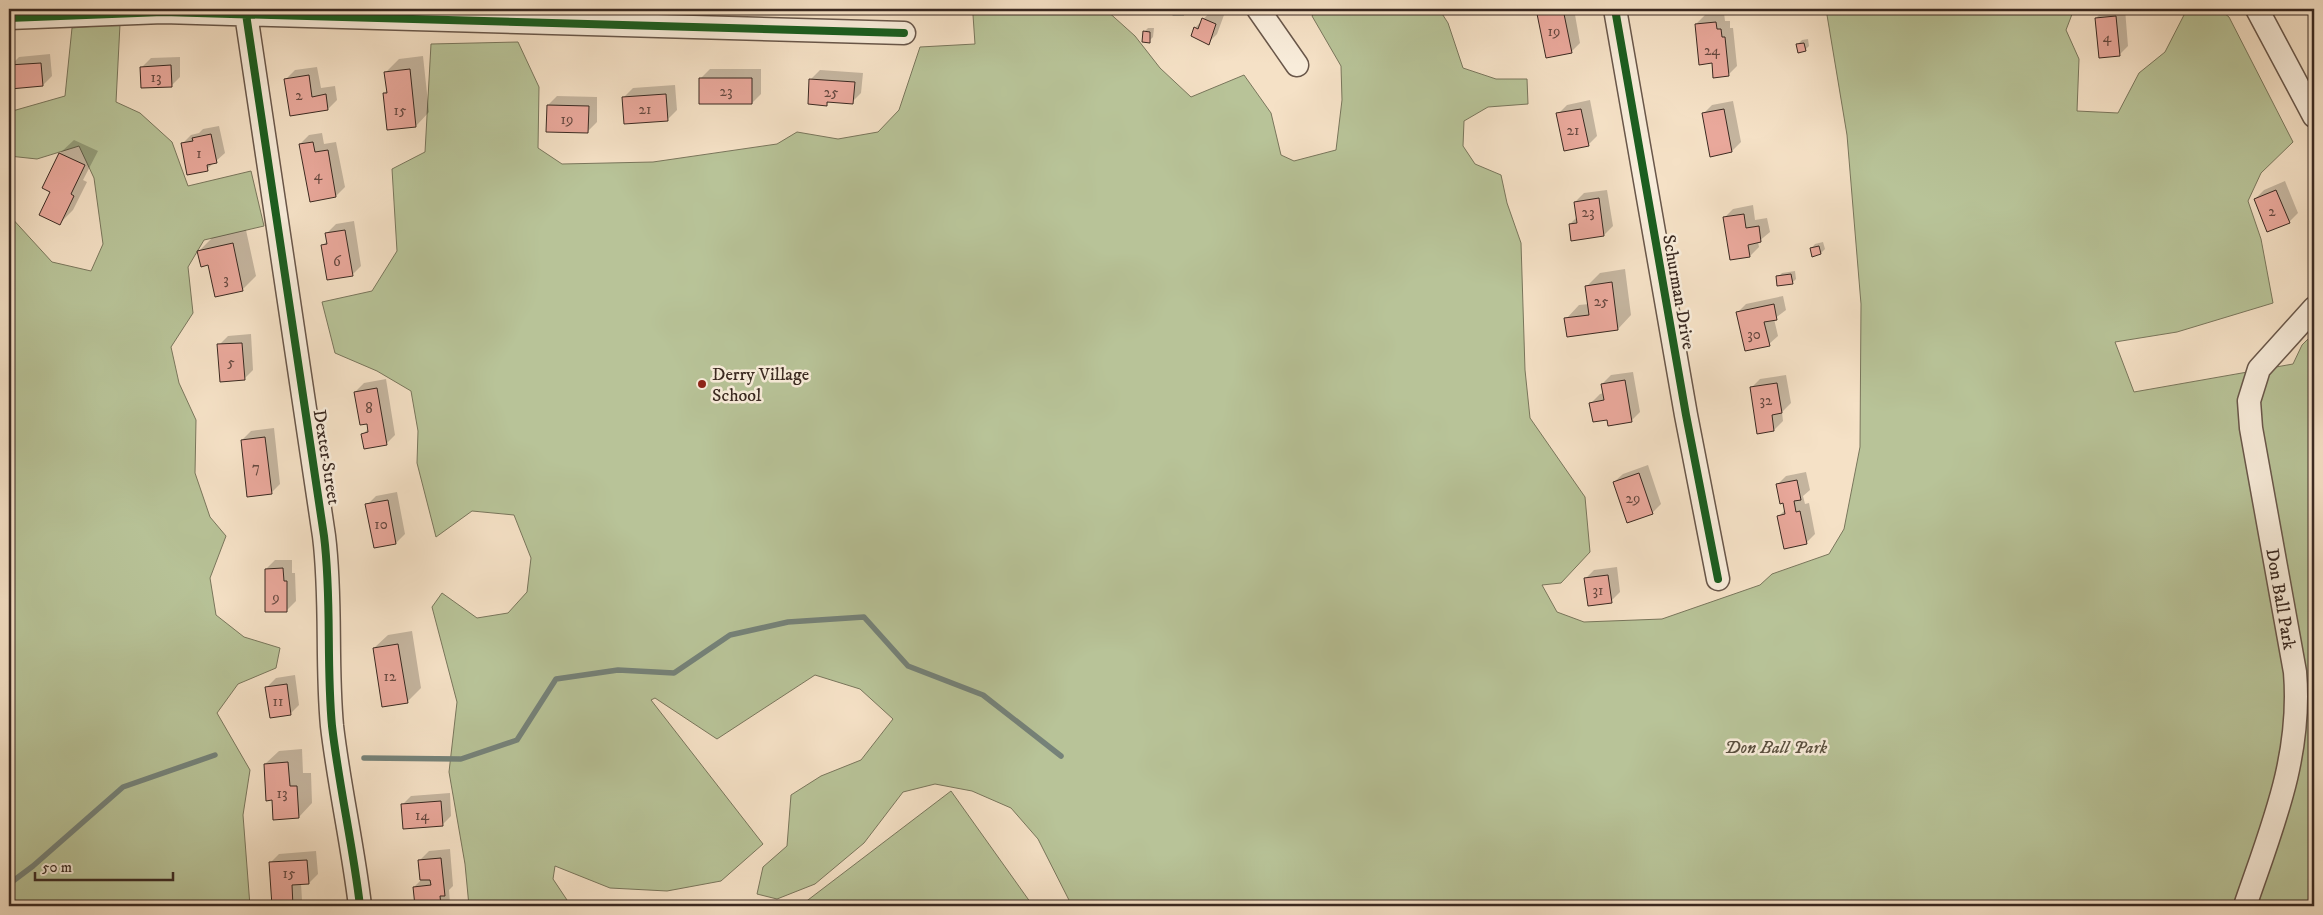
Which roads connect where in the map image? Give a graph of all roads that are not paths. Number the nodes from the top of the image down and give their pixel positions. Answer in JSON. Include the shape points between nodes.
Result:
{"nodes":[{"id":1,"x":1258,"y":9,"type":"edge"},
{"id":2,"x":1615,"y":9,"type":"edge"},
{"id":3,"x":2257,"y":9,"type":"edge"},
{"id":4,"x":246,"y":14,"type":"junction"},
{"id":5,"x":398,"y":14,"type":"edge"},
{"id":6,"x":9,"y":18,"type":"edge"},
{"id":7,"x":904,"y":34,"type":"dead end"},
{"id":8,"x":1297,"y":65,"type":"dead end"},
{"id":9,"x":2314,"y":116,"type":"edge"},
{"id":10,"x":2314,"y":308,"type":"edge"},
{"id":11,"x":1718,"y":579,"type":"dead end"},
{"id":12,"x":360,"y":906,"type":"edge"},
{"id":13,"x":2245,"y":906,"type":"edge"}],
"edges":[{"from":1,"to":8,"type":"street"},
{"from":2,"to":11,"type":"street","name":"Schurman Drive"},
{"from":3,"to":9,"type":"street"},
{"from":4,"to":5,"type":"street"},
{"from":4,"to":6,"type":"street","via":[[119,12]]},
{"from":4,"to":12,"type":"street","name":"Dexter Street","via":[[329,575],[332,727]]},
{"from":5,"to":7,"type":"street"},
{"from":10,"to":13,"type":"street","name":"Don Ball Park","via":[[2259,369],[2249,401],[2251,428],[2295,672],[2297,707],[2289,770]]}]}
